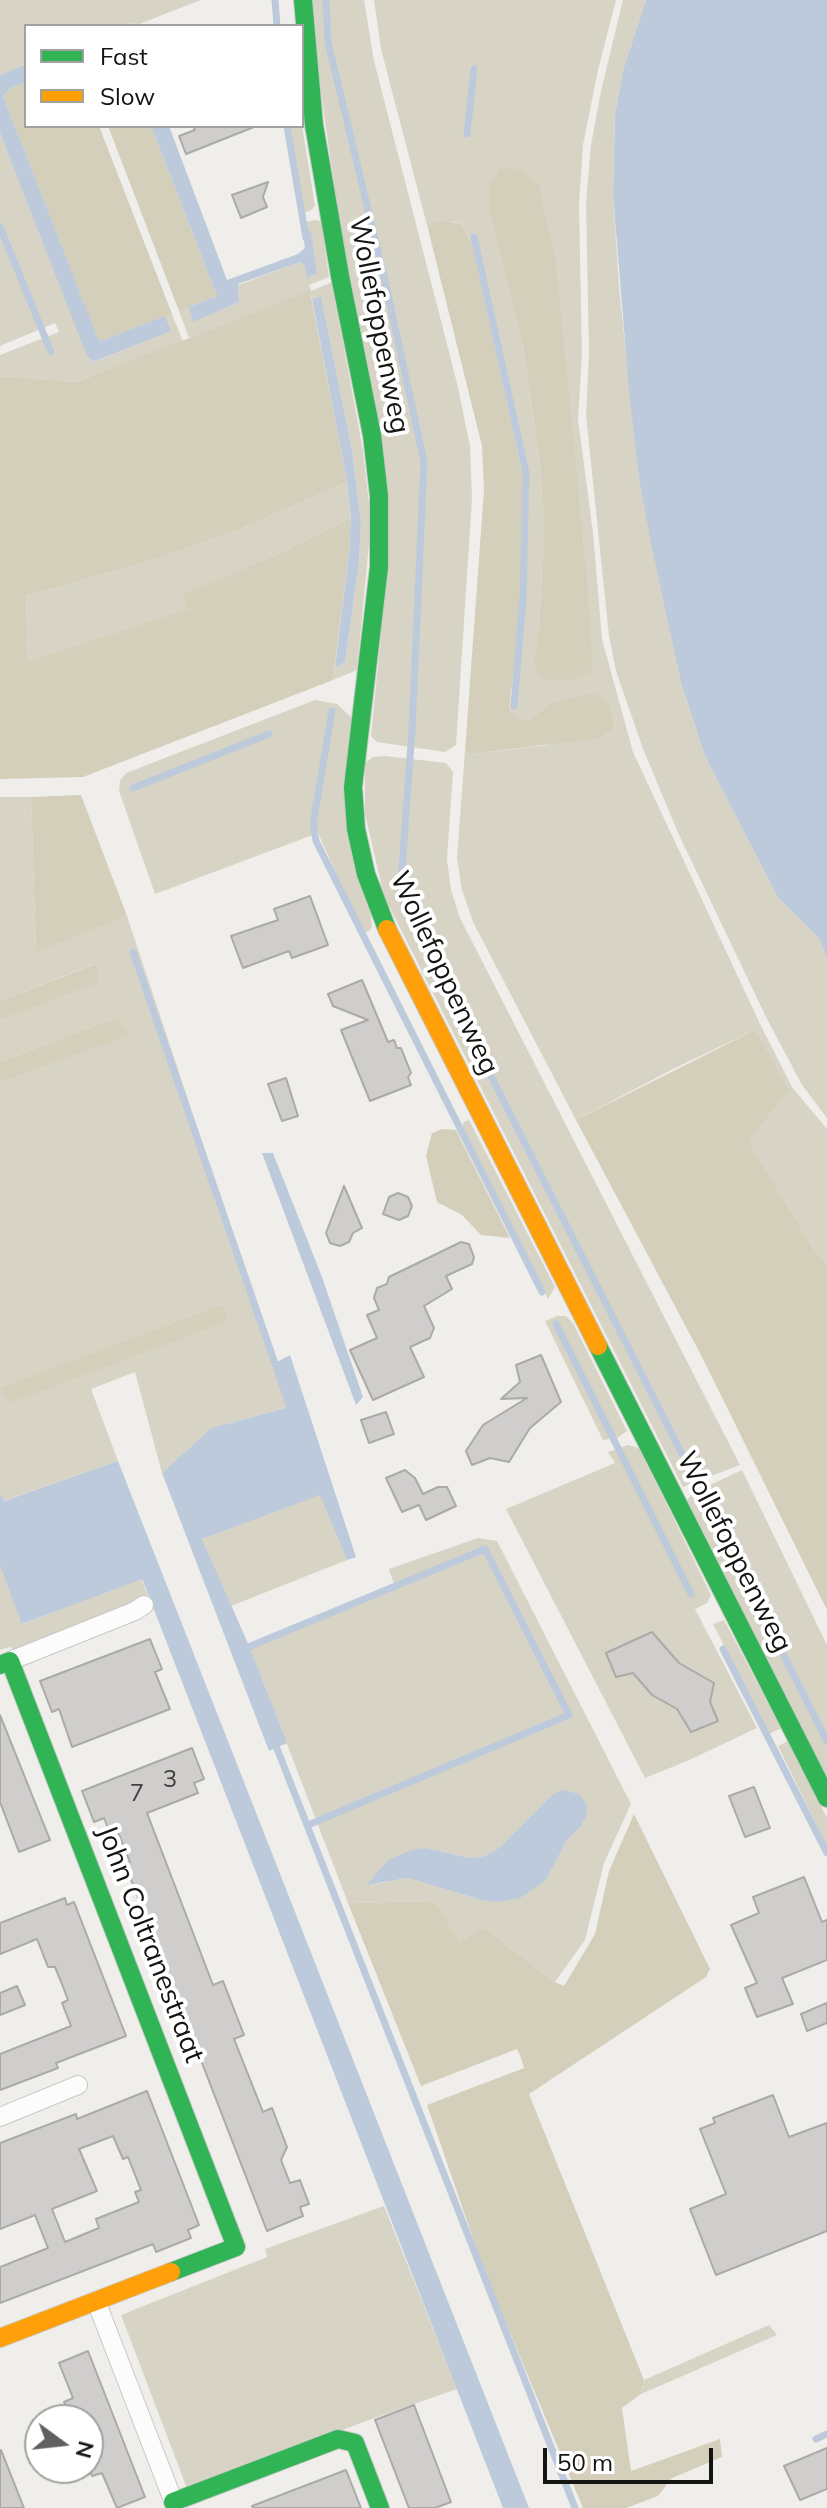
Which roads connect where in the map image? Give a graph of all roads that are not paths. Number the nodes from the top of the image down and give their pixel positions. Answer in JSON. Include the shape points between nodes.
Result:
{"nodes":[{"id":1,"x":303,"y":0,"type":"edge"},
{"id":2,"x":144,"y":1605,"type":"dead end"},
{"id":3,"x":5,"y":1663,"type":"edge"},
{"id":4,"x":827,"y":1798,"type":"edge"},
{"id":5,"x":78,"y":2085,"type":"dead end"},
{"id":6,"x":0,"y":2117,"type":"edge"},
{"id":7,"x":96,"y":2301,"type":"junction"},
{"id":8,"x":0,"y":2338,"type":"edge"},
{"id":9,"x":174,"y":2505,"type":"edge"},
{"id":10,"x":380,"y":2508,"type":"edge"}],
"edges":[{"from":1,"to":4,"type":"street","name":"Wollefoppenweg","via":[[314,125],[379,496],[379,567],[353,787],[366,874],[410,976]]},
{"from":2,"to":3,"type":"street"},
{"from":3,"to":7,"type":"street","name":"John Coltranestraat","via":[[236,2247]]},
{"from":5,"to":6,"type":"street"},
{"from":7,"to":8,"type":"street"},
{"from":7,"to":9,"type":"street"},
{"from":9,"to":10,"type":"street","via":[[338,2439],[355,2443]]}]}
